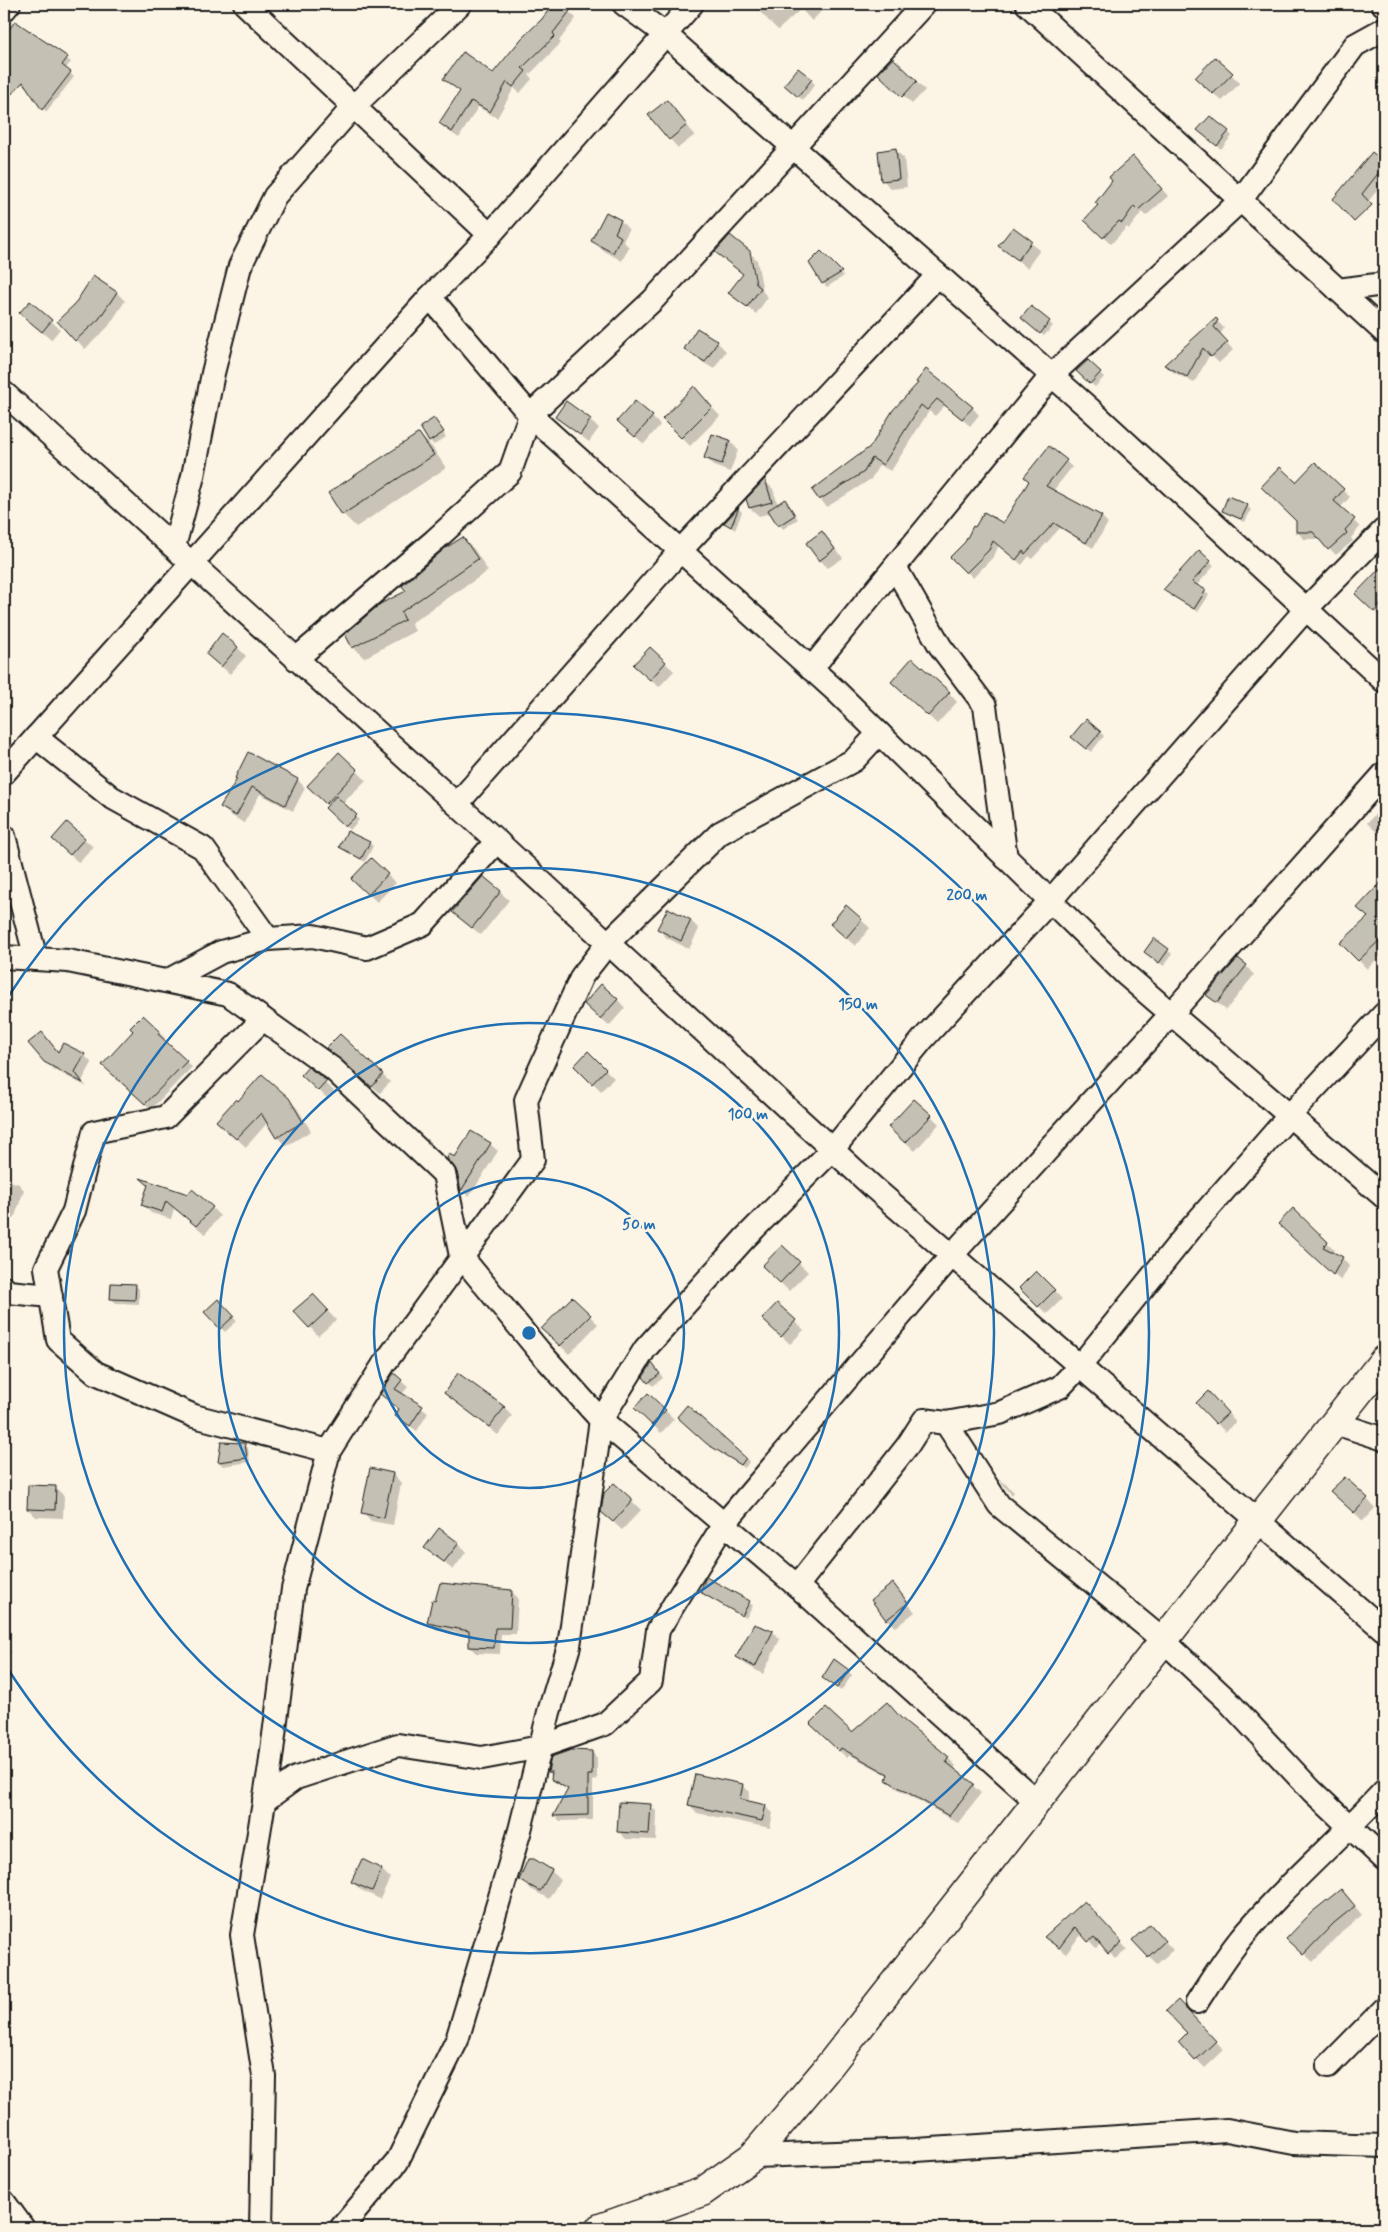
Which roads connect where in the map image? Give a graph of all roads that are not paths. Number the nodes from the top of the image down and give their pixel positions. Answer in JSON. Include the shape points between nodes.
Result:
{"nodes":[{"id":1,"x":8,"y":4,"type":"edge"},
{"id":2,"x":245,"y":4,"type":"edge"},
{"id":3,"x":460,"y":4,"type":"edge"},
{"id":4,"x":624,"y":4,"type":"edge"},
{"id":5,"x":692,"y":4,"type":"edge"},
{"id":6,"x":924,"y":4,"type":"edge"},
{"id":7,"x":1027,"y":4,"type":"edge"},
{"id":8,"x":4,"y":10,"type":"edge"},
{"id":9,"x":1384,"y":29,"type":"edge"},
{"id":10,"x":665,"y":34,"type":"junction"},
{"id":11,"x":354,"y":106,"type":"junction"},
{"id":12,"x":793,"y":147,"type":"junction"},
{"id":13,"x":1240,"y":201,"type":"junction"},
{"id":14,"x":490,"y":235,"type":"junction"},
{"id":15,"x":938,"y":275,"type":"junction"},
{"id":16,"x":1384,"y":284,"type":"edge"},
{"id":17,"x":1338,"y":290,"type":"junction"},
{"id":18,"x":430,"y":297,"type":"junction"},
{"id":19,"x":1384,"y":332,"type":"edge"},
{"id":20,"x":1052,"y":375,"type":"junction"},
{"id":21,"x":4,"y":393,"type":"edge"},
{"id":22,"x":530,"y":415,"type":"junction"},
{"id":23,"x":1384,"y":530,"type":"edge"},
{"id":24,"x":174,"y":547,"type":"junction"},
{"id":25,"x":680,"y":551,"type":"junction"},
{"id":26,"x":192,"y":564,"type":"junction"},
{"id":27,"x":895,"y":567,"type":"junction"},
{"id":28,"x":1306,"y":609,"type":"junction"},
{"id":29,"x":296,"y":658,"type":"junction"},
{"id":30,"x":811,"y":669,"type":"junction"},
{"id":31,"x":1384,"y":681,"type":"edge"},
{"id":32,"x":879,"y":733,"type":"junction"},
{"id":33,"x":36,"y":737,"type":"junction"},
{"id":34,"x":4,"y":773,"type":"edge"},
{"id":35,"x":1384,"y":774,"type":"edge"},
{"id":36,"x":457,"y":804,"type":"junction"},
{"id":37,"x":4,"y":836,"type":"edge"},
{"id":38,"x":497,"y":840,"type":"junction"},
{"id":39,"x":1006,"y":858,"type":"junction"},
{"id":40,"x":1050,"y":901,"type":"junction"},
{"id":41,"x":268,"y":939,"type":"junction"},
{"id":42,"x":608,"y":943,"type":"junction"},
{"id":43,"x":4,"y":957,"type":"edge"},
{"id":44,"x":36,"y":959,"type":"junction"},
{"id":45,"x":167,"y":981,"type":"junction"},
{"id":46,"x":1171,"y":1014,"type":"junction"},
{"id":47,"x":1384,"y":1014,"type":"edge"},
{"id":48,"x":263,"y":1019,"type":"junction"},
{"id":49,"x":1290,"y":1115,"type":"junction"},
{"id":50,"x":833,"y":1149,"type":"junction"},
{"id":51,"x":1384,"y":1196,"type":"edge"},
{"id":52,"x":952,"y":1255,"type":"junction"},
{"id":53,"x":461,"y":1256,"type":"junction"},
{"id":54,"x":4,"y":1288,"type":"edge"},
{"id":55,"x":51,"y":1296,"type":"junction"},
{"id":56,"x":1384,"y":1360,"type":"edge"},
{"id":57,"x":1080,"y":1366,"type":"junction"},
{"id":58,"x":601,"y":1420,"type":"junction"},
{"id":59,"x":946,"y":1423,"type":"junction"},
{"id":60,"x":1335,"y":1423,"type":"junction"},
{"id":61,"x":1384,"y":1439,"type":"edge"},
{"id":62,"x":329,"y":1451,"type":"junction"},
{"id":63,"x":1259,"y":1520,"type":"junction"},
{"id":64,"x":724,"y":1524,"type":"junction"},
{"id":65,"x":798,"y":1586,"type":"junction"},
{"id":66,"x":1384,"y":1630,"type":"edge"},
{"id":67,"x":1164,"y":1641,"type":"junction"},
{"id":68,"x":540,"y":1747,"type":"junction"},
{"id":69,"x":1384,"y":1791,"type":"edge"},
{"id":70,"x":264,"y":1801,"type":"junction"},
{"id":71,"x":1037,"y":1802,"type":"junction"},
{"id":72,"x":1351,"y":1827,"type":"junction"},
{"id":73,"x":1384,"y":1859,"type":"edge"},
{"id":74,"x":1197,"y":2002,"type":"dead end"},
{"id":75,"x":1384,"y":2009,"type":"edge"},
{"id":76,"x":1328,"y":2066,"type":"dead end"},
{"id":77,"x":1384,"y":2146,"type":"edge"},
{"id":78,"x":753,"y":2156,"type":"junction"},
{"id":79,"x":4,"y":2202,"type":"edge"},
{"id":80,"x":23,"y":2228,"type":"edge"},
{"id":81,"x":261,"y":2228,"type":"edge"},
{"id":82,"x":341,"y":2228,"type":"edge"},
{"id":83,"x":600,"y":2228,"type":"edge"}],
"edges":[{"from":1,"to":8,"type":"street"},
{"from":2,"to":11,"type":"street"},
{"from":3,"to":11,"type":"street"},
{"from":4,"to":10,"type":"street"},
{"from":5,"to":10,"type":"street"},
{"from":6,"to":12,"type":"street"},
{"from":7,"to":13,"type":"street"},
{"from":9,"to":13,"type":"street","via":[[1354,45]]},
{"from":10,"to":12,"type":"street"},
{"from":10,"to":14,"type":"street"},
{"from":11,"to":14,"type":"street"},
{"from":11,"to":24,"type":"street","via":[[275,196],[240,266]]},
{"from":12,"to":15,"type":"street"},
{"from":12,"to":22,"type":"street","via":[[652,300]]},
{"from":13,"to":17,"type":"street"},
{"from":13,"to":20,"type":"street"},
{"from":14,"to":18,"type":"street"},
{"from":15,"to":20,"type":"street"},
{"from":15,"to":25,"type":"street"},
{"from":16,"to":17,"type":"street"},
{"from":17,"to":19,"type":"street"},
{"from":18,"to":22,"type":"street"},
{"from":18,"to":26,"type":"street"},
{"from":20,"to":27,"type":"street"},
{"from":20,"to":28,"type":"street"},
{"from":21,"to":24,"type":"street"},
{"from":22,"to":25,"type":"street"},
{"from":22,"to":29,"type":"street","via":[[510,472]]},
{"from":23,"to":28,"type":"street"},
{"from":24,"to":26,"type":"street"},
{"from":25,"to":30,"type":"street"},
{"from":25,"to":36,"type":"street"},
{"from":26,"to":29,"type":"street"},
{"from":26,"to":33,"type":"street"},
{"from":27,"to":30,"type":"street"},
{"from":27,"to":39,"type":"street","via":[[940,646],[985,706]]},
{"from":28,"to":31,"type":"street"},
{"from":28,"to":40,"type":"street"},
{"from":29,"to":36,"type":"street"},
{"from":30,"to":32,"type":"street"},
{"from":32,"to":39,"type":"street"},
{"from":32,"to":42,"type":"street","via":[[854,760],[720,833]]},
{"from":33,"to":34,"type":"street"},
{"from":33,"to":41,"type":"street","via":[[111,797],[203,848]]},
{"from":35,"to":46,"type":"street"},
{"from":36,"to":38,"type":"street"},
{"from":37,"to":44,"type":"street"},
{"from":38,"to":41,"type":"street","via":[[423,924],[367,948],[313,936]]},
{"from":38,"to":42,"type":"street"},
{"from":39,"to":40,"type":"street"},
{"from":40,"to":46,"type":"street"},
{"from":40,"to":50,"type":"street","via":[[923,1039]]},
{"from":41,"to":45,"type":"street","via":[[221,952]]},
{"from":42,"to":50,"type":"street"},
{"from":42,"to":53,"type":"street","via":[[582,976],[526,1100],[533,1160]]},
{"from":43,"to":44,"type":"street"},
{"from":44,"to":45,"type":"street","via":[[68,961]]},
{"from":45,"to":48,"type":"street","via":[[228,994]]},
{"from":46,"to":49,"type":"street"},
{"from":46,"to":52,"type":"street"},
{"from":47,"to":49,"type":"street"},
{"from":48,"to":53,"type":"street","via":[[332,1069],[444,1174]]},
{"from":48,"to":55,"type":"street","via":[[166,1117],[94,1132],[74,1211],[46,1268]]},
{"from":49,"to":51,"type":"street"},
{"from":49,"to":57,"type":"street","via":[[1193,1226]]},
{"from":50,"to":52,"type":"street"},
{"from":50,"to":58,"type":"street","via":[[744,1239],[645,1348]]},
{"from":52,"to":57,"type":"street"},
{"from":52,"to":64,"type":"street"},
{"from":53,"to":58,"type":"street"},
{"from":53,"to":62,"type":"street","via":[[384,1364]]},
{"from":54,"to":55,"type":"street","via":[[8,1292]]},
{"from":55,"to":62,"type":"street","via":[[58,1340],[96,1373],[194,1416]]},
{"from":56,"to":60,"type":"street"},
{"from":57,"to":59,"type":"street","via":[[1060,1387],[1000,1413]]},
{"from":57,"to":63,"type":"street"},
{"from":58,"to":64,"type":"street"},
{"from":58,"to":68,"type":"street","via":[[568,1646]]},
{"from":59,"to":65,"type":"street","via":[[924,1420]]},
{"from":59,"to":67,"type":"street","via":[[999,1505]]},
{"from":60,"to":61,"type":"street"},
{"from":60,"to":63,"type":"street"},
{"from":62,"to":70,"type":"street","via":[[292,1590]]},
{"from":63,"to":66,"type":"street"},
{"from":63,"to":67,"type":"street"},
{"from":64,"to":65,"type":"street"},
{"from":64,"to":68,"type":"street","via":[[658,1630],[651,1681],[605,1724]]},
{"from":65,"to":71,"type":"street"},
{"from":67,"to":71,"type":"street"},
{"from":67,"to":72,"type":"street"},
{"from":68,"to":70,"type":"street","via":[[482,1758],[398,1745],[296,1778]]},
{"from":68,"to":82,"type":"street","via":[[520,1830],[458,2040],[397,2162]]},
{"from":69,"to":72,"type":"street"},
{"from":70,"to":81,"type":"street","via":[[242,1935],[264,2076]]},
{"from":71,"to":78,"type":"street"},
{"from":72,"to":73,"type":"street"},
{"from":72,"to":74,"type":"street","via":[[1238,1942]]},
{"from":75,"to":76,"type":"street"},
{"from":77,"to":78,"type":"street","via":[[1294,2143],[1226,2130],[916,2150]]},
{"from":78,"to":83,"type":"street","via":[[702,2192]]},
{"from":79,"to":80,"type":"street"}]}
